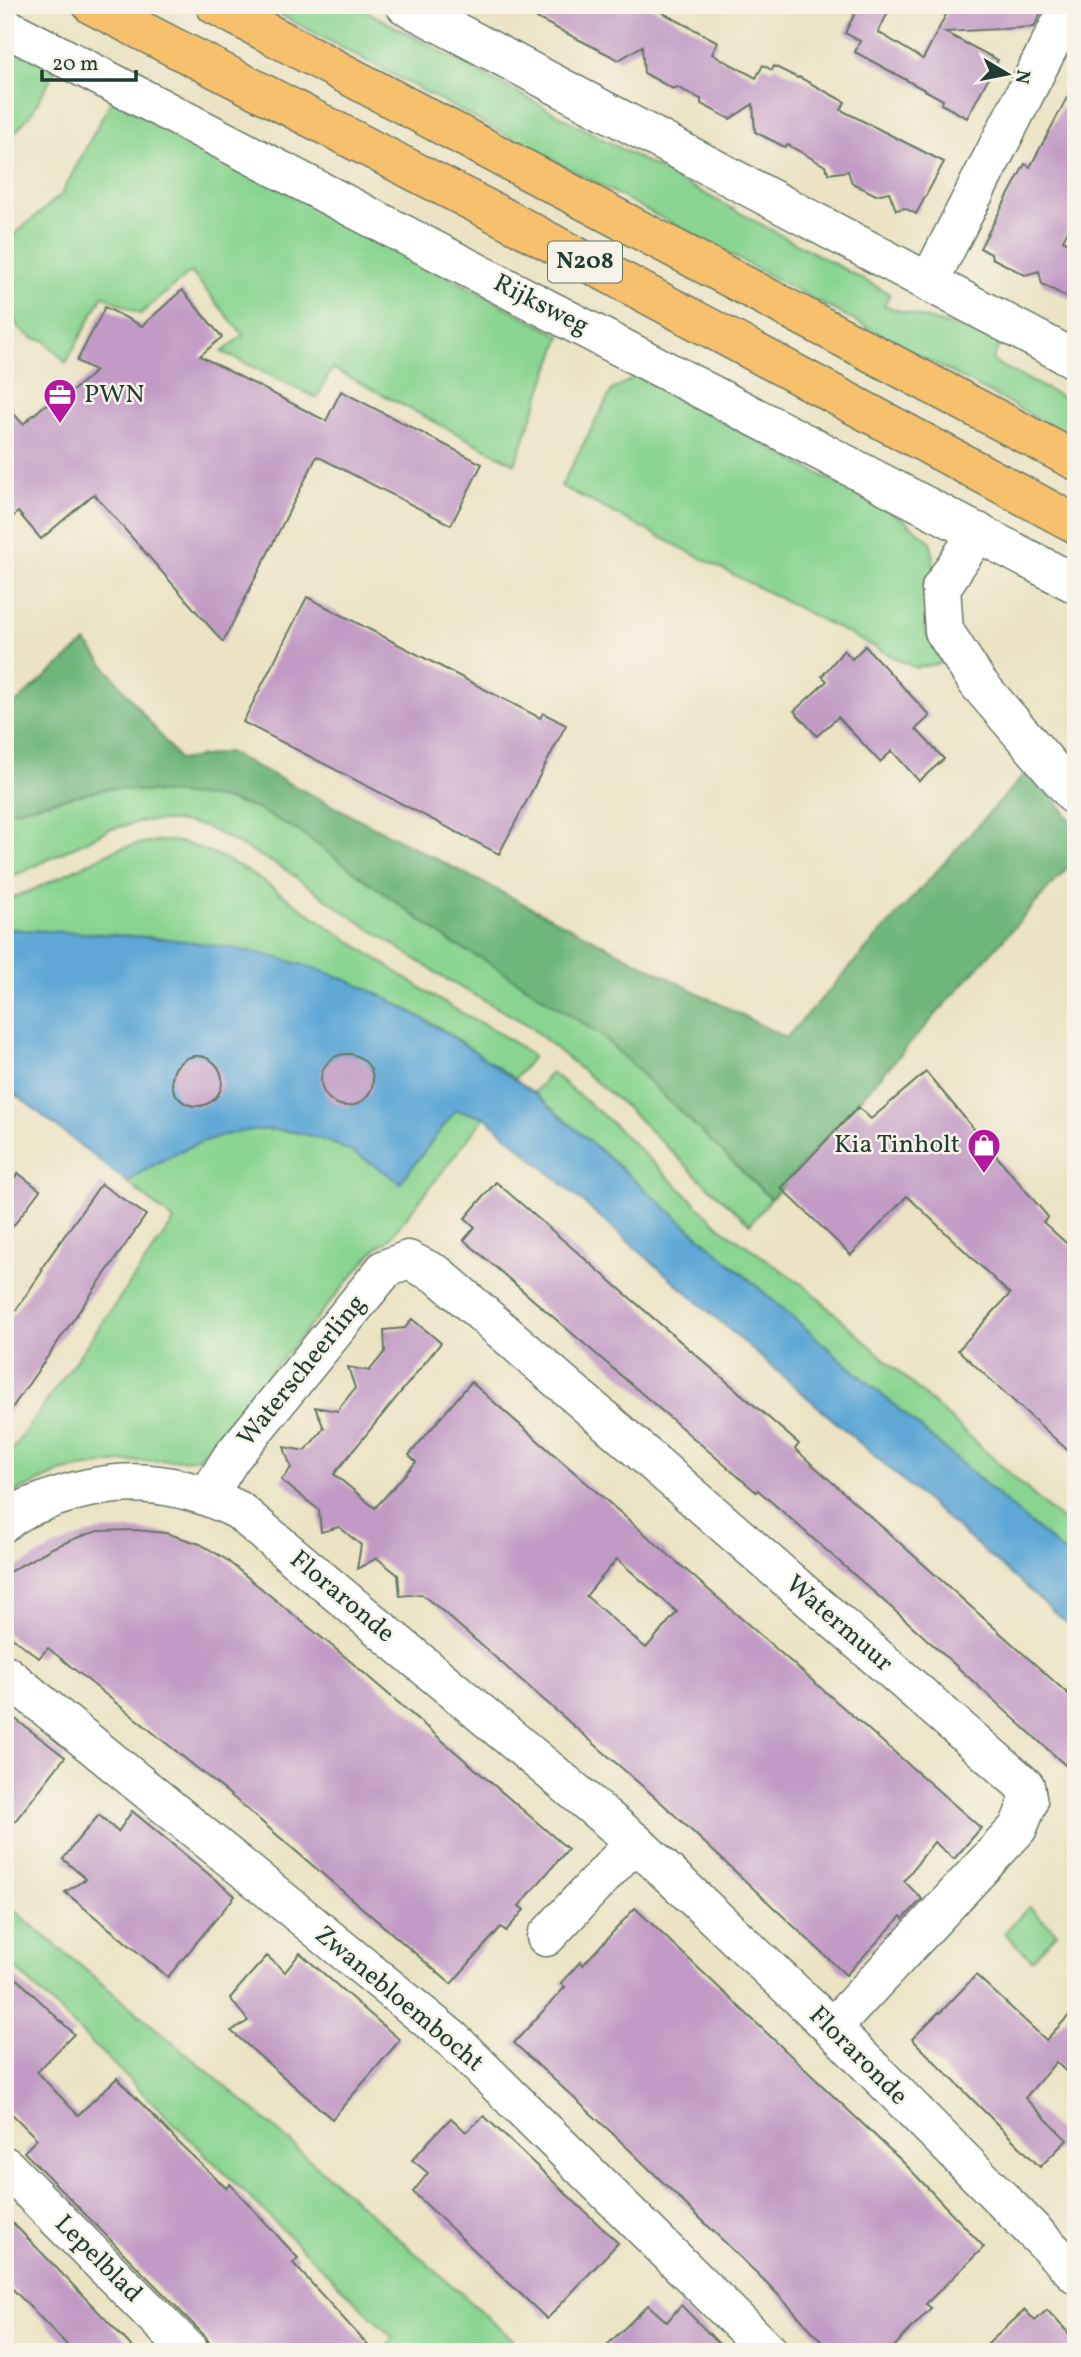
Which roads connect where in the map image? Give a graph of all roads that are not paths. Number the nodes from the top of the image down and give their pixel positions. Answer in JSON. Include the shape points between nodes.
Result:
{"nodes":[{"id":1,"x":92,"y":5,"type":"edge"},
{"id":2,"x":215,"y":5,"type":"edge"},
{"id":3,"x":405,"y":5,"type":"edge"},
{"id":4,"x":1070,"y":5,"type":"edge"},
{"id":5,"x":5,"y":27,"type":"edge"},
{"id":6,"x":929,"y":282,"type":"junction"},
{"id":7,"x":1076,"y":360,"type":"edge"},
{"id":8,"x":1076,"y":461,"type":"edge"},
{"id":9,"x":1076,"y":524,"type":"edge"},
{"id":10,"x":978,"y":532,"type":"junction"},
{"id":11,"x":1076,"y":584,"type":"edge"},
{"id":12,"x":1076,"y":797,"type":"edge"},
{"id":13,"x":408,"y":1260,"type":"joint"},
{"id":14,"x":208,"y":1495,"type":"junction"},
{"id":15,"x":5,"y":1522,"type":"edge"},
{"id":16,"x":5,"y":1674,"type":"edge"},
{"id":17,"x":635,"y":1842,"type":"junction"},
{"id":18,"x":546,"y":1937,"type":"dead end"},
{"id":19,"x":832,"y":2028,"type":"junction"},
{"id":20,"x":5,"y":2166,"type":"edge"},
{"id":21,"x":1076,"y":2274,"type":"edge"},
{"id":22,"x":190,"y":2352,"type":"edge"},
{"id":23,"x":769,"y":2352,"type":"edge"}],
"edges":[{"from":1,"to":9,"type":"main road","number":"N208","via":[[501,216]]},
{"from":2,"to":8,"type":"main road","number":"N208"},
{"from":3,"to":6,"type":"street"},
{"from":4,"to":6,"type":"street"},
{"from":5,"to":10,"type":"street","name":"Rijksweg"},
{"from":6,"to":7,"type":"street"},
{"from":10,"to":11,"type":"street","name":"Rijksweg"},
{"from":10,"to":12,"type":"street","via":[[941,588],[944,631],[978,683]]},
{"from":13,"to":14,"type":"street","name":"Waterscheerling","via":[[385,1269],[231,1458]]},
{"from":13,"to":19,"type":"street","name":"Watermuur","via":[[438,1275],[1025,1786],[1028,1803],[1018,1828]]},
{"from":14,"to":15,"type":"street","name":"Floraronde","via":[[145,1482],[81,1488],[16,1512]]},
{"from":14,"to":17,"type":"street","name":"Floraronde","via":[[238,1510]]},
{"from":16,"to":23,"type":"street","name":"Zwanebloembocht","via":[[453,2040]]},
{"from":17,"to":18,"type":"street"},
{"from":17,"to":19,"type":"street","name":"Floraronde"},
{"from":19,"to":21,"type":"street","name":"Floraronde"},
{"from":20,"to":22,"type":"street","name":"Lepelblad"}]}
